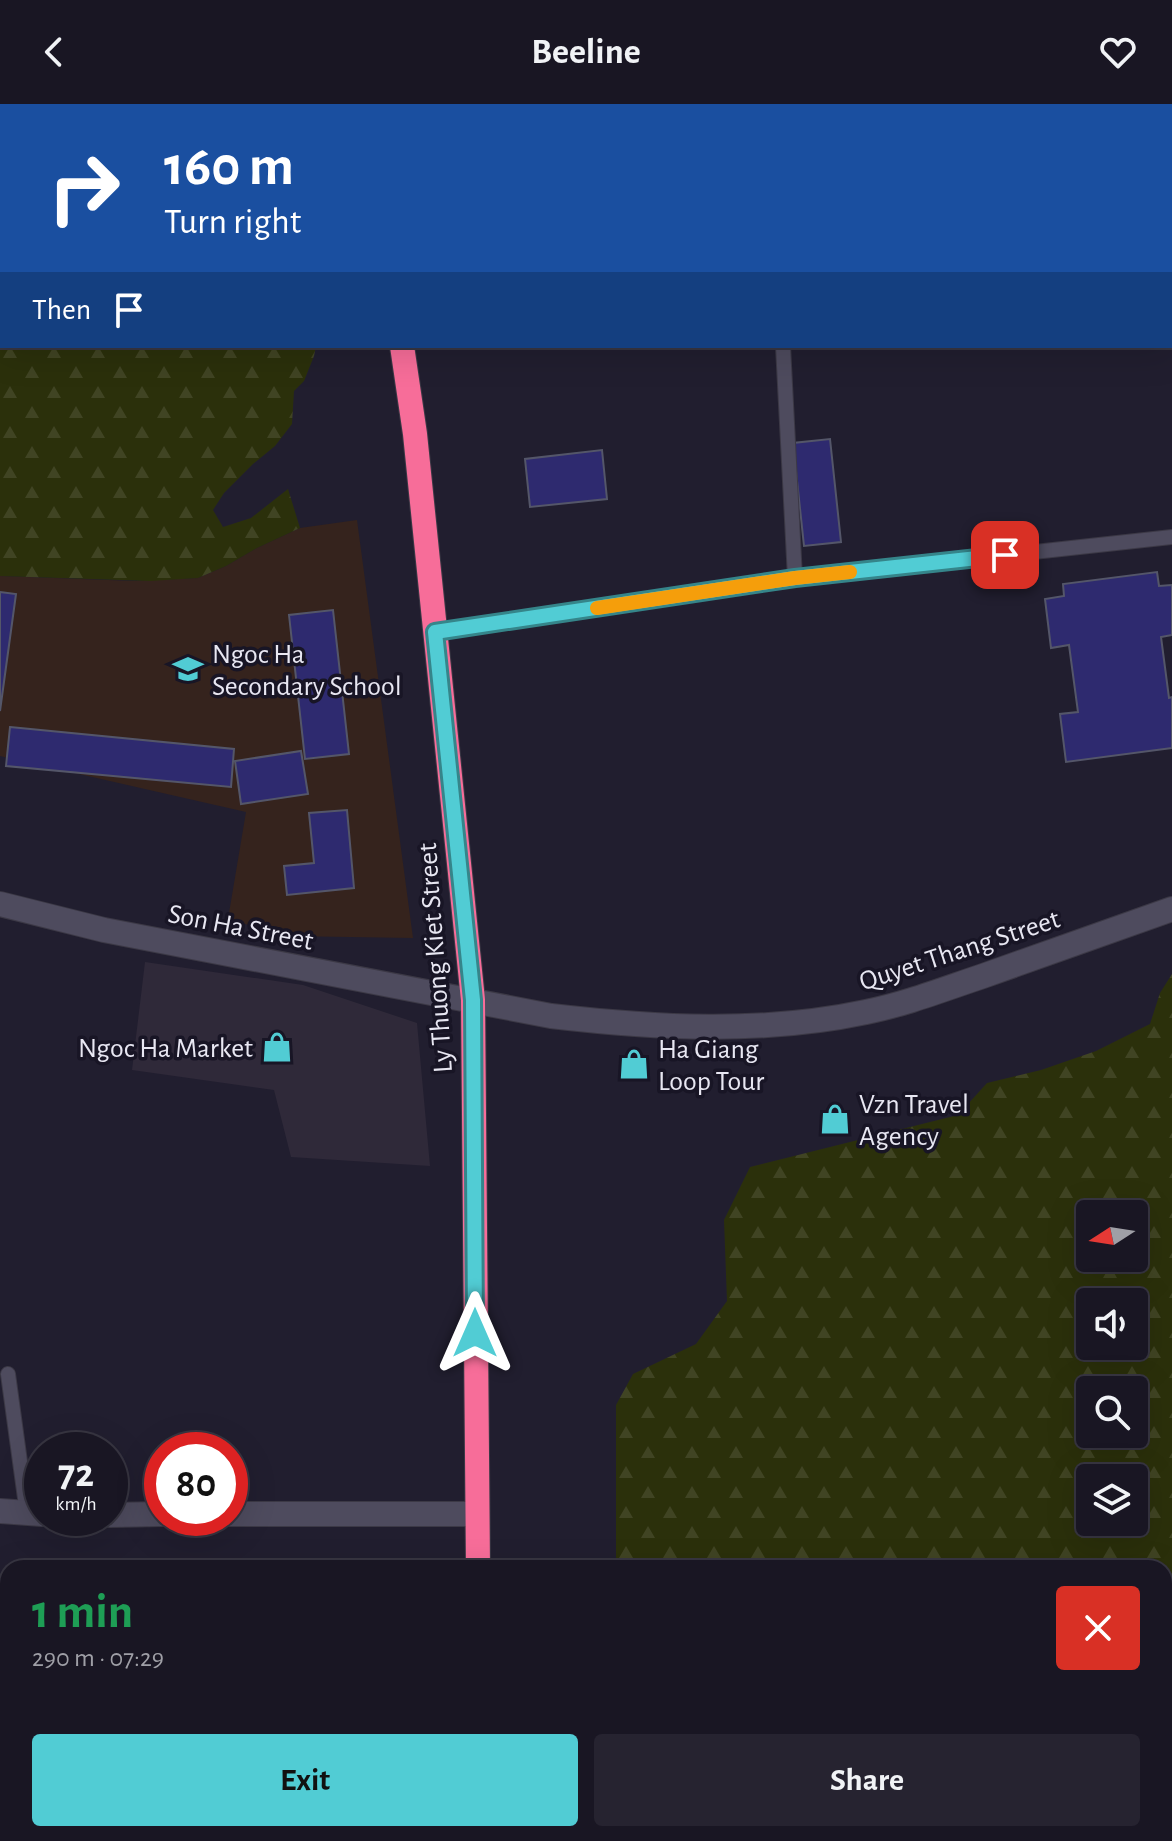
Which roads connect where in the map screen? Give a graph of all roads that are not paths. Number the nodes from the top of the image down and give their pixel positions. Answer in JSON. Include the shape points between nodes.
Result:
{"nodes":[{"id":1,"x":402,"y":348,"type":"edge"},
{"id":2,"x":783,"y":348,"type":"edge"},
{"id":3,"x":1172,"y":537,"type":"edge"},
{"id":4,"x":795,"y":578,"type":"junction"},
{"id":5,"x":435,"y":632,"type":"junction"},
{"id":6,"x":0,"y":904,"type":"edge"},
{"id":7,"x":1172,"y":909,"type":"edge"},
{"id":8,"x":473,"y":1000,"type":"junction"},
{"id":9,"x":8,"y":1374,"type":"dead end"},
{"id":10,"x":24,"y":1460,"type":"edge"},
{"id":11,"x":0,"y":1511,"type":"edge"},
{"id":12,"x":24,"y":1513,"type":"edge"},
{"id":13,"x":248,"y":1514,"type":"edge"},
{"id":14,"x":477,"y":1514,"type":"junction"},
{"id":15,"x":478,"y":1560,"type":"edge"}],
"edges":[{"from":1,"to":5,"type":"highway","name":"Ly Thuong Kiet Street"},
{"from":2,"to":4,"type":"lane"},
{"from":3,"to":4,"type":"lane"},
{"from":4,"to":5,"type":"lane"},
{"from":5,"to":8,"type":"highway","name":"Ly Thuong Kiet Street"},
{"from":6,"to":8,"type":"street","name":"Son Ha Street","via":[[104,930]]},
{"from":7,"to":8,"type":"street","name":"Quyet Thang Street","via":[[930,995],[807,1021],[688,1027],[613,1023]]},
{"from":8,"to":14,"type":"highway","name":"Ly Thuong Kiet Street"},
{"from":9,"to":10,"type":"lane"},
{"from":11,"to":12,"type":"street"},
{"from":13,"to":14,"type":"street"},
{"from":14,"to":15,"type":"highway","name":"Ly Thuong Kiet Street"}]}
